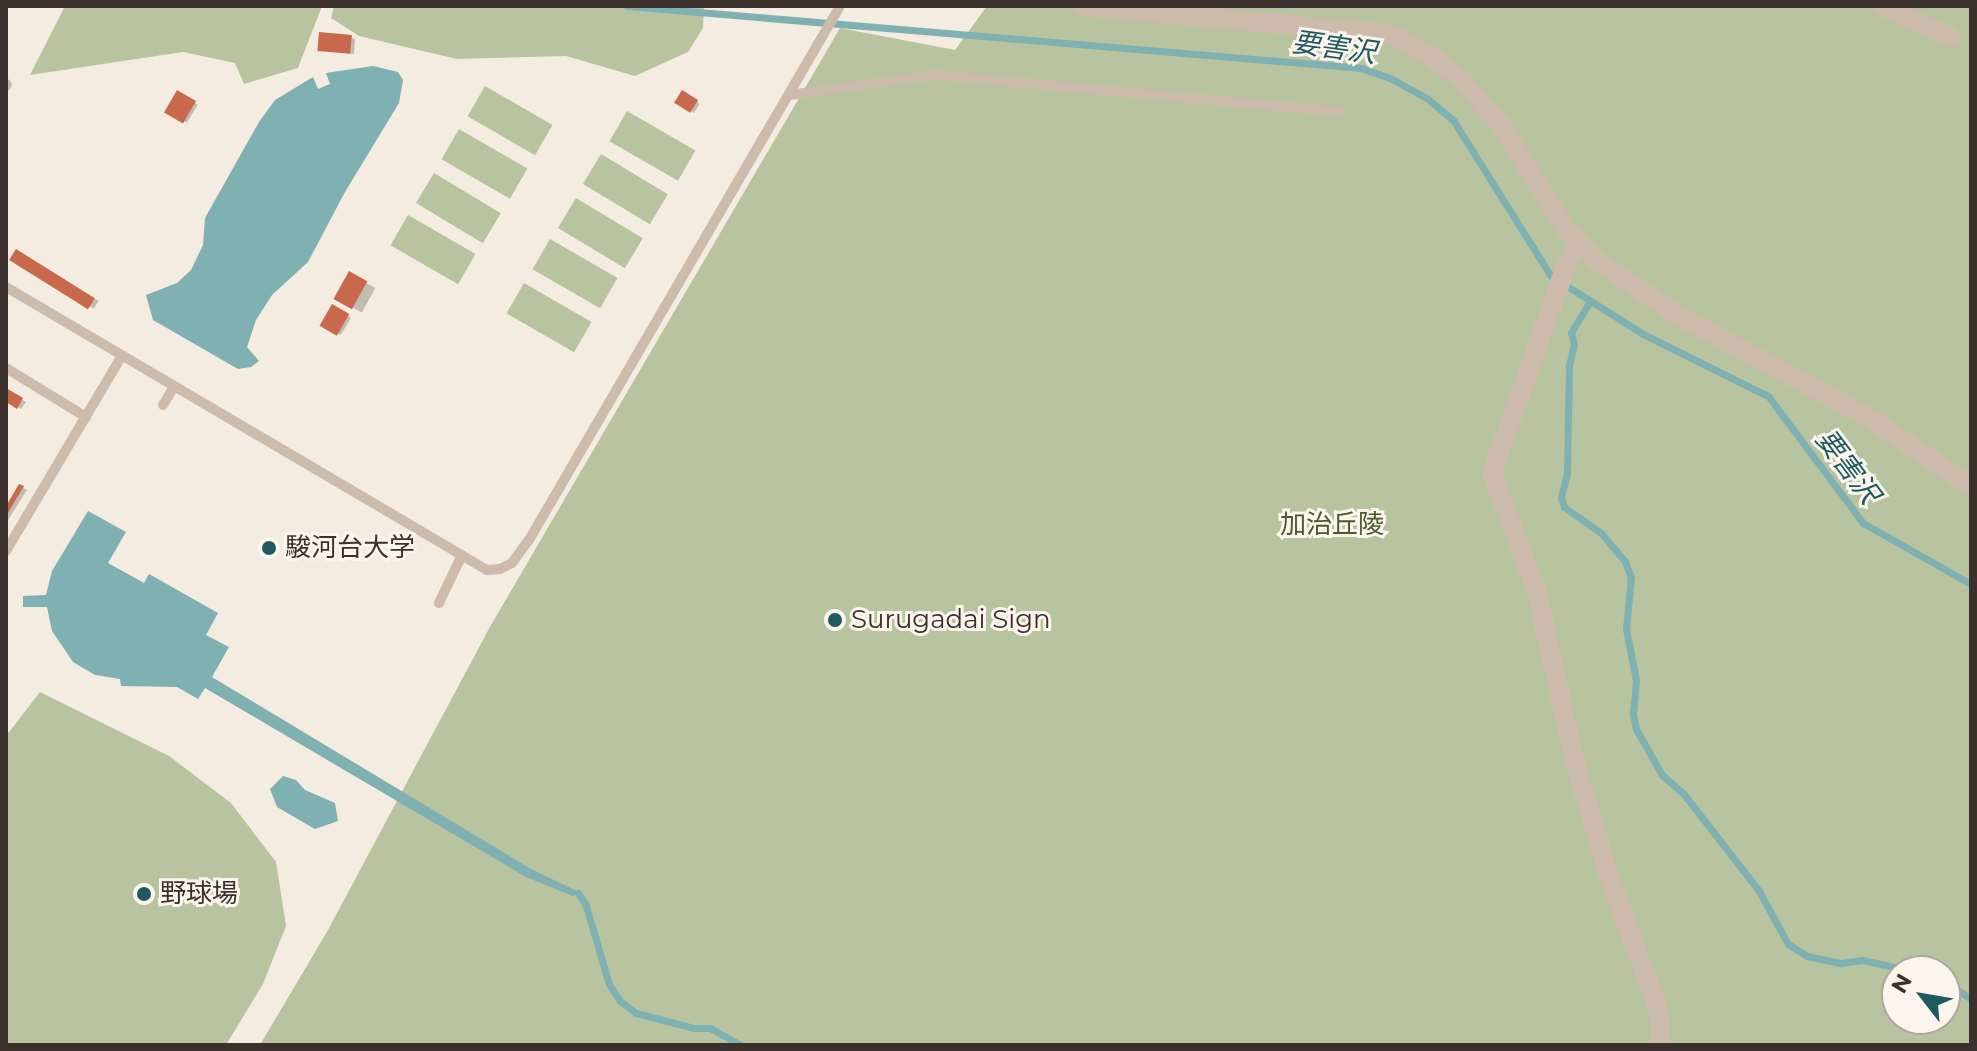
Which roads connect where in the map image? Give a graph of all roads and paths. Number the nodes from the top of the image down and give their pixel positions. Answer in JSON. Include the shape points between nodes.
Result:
{"nodes":[{"id":1,"x":1083,"y":6,"type":"edge"},
{"id":2,"x":1882,"y":6,"type":"edge"},
{"id":3,"x":840,"y":7,"type":"edge"},
{"id":4,"x":1951,"y":37,"type":"dead end"},
{"id":5,"x":789,"y":95,"type":"junction"},
{"id":6,"x":1340,"y":112,"type":"dead end"},
{"id":7,"x":1577,"y":244,"type":"junction"},
{"id":8,"x":6,"y":287,"type":"edge"},
{"id":9,"x":122,"y":356,"type":"junction"},
{"id":10,"x":6,"y":368,"type":"edge"},
{"id":11,"x":174,"y":387,"type":"junction"},
{"id":12,"x":163,"y":405,"type":"dead end"},
{"id":13,"x":86,"y":417,"type":"junction"},
{"id":14,"x":1971,"y":487,"type":"edge"},
{"id":15,"x":6,"y":551,"type":"edge"},
{"id":16,"x":462,"y":555,"type":"junction"},
{"id":17,"x":439,"y":603,"type":"dead end"},
{"id":18,"x":1660,"y":1045,"type":"edge"}],
"edges":[{"from":1,"to":7,"type":"street","via":[[1390,34],[1429,55],[1471,90],[1501,125]]},
{"from":2,"to":4,"type":"street"},
{"from":3,"to":5,"type":"lane"},
{"from":5,"to":6,"type":"lane","via":[[936,75]]},
{"from":5,"to":16,"type":"lane","via":[[512,563],[487,570]]},
{"from":7,"to":14,"type":"street","via":[[1677,315],[1870,418]]},
{"from":7,"to":18,"type":"street","via":[[1492,473],[1537,592],[1574,759],[1611,882],[1655,1000]]},
{"from":8,"to":9,"type":"lane"},
{"from":9,"to":11,"type":"lane"},
{"from":9,"to":13,"type":"lane"},
{"from":10,"to":13,"type":"lane"},
{"from":11,"to":12,"type":"lane"},
{"from":11,"to":16,"type":"lane"},
{"from":13,"to":15,"type":"lane"},
{"from":16,"to":17,"type":"lane"}]}
